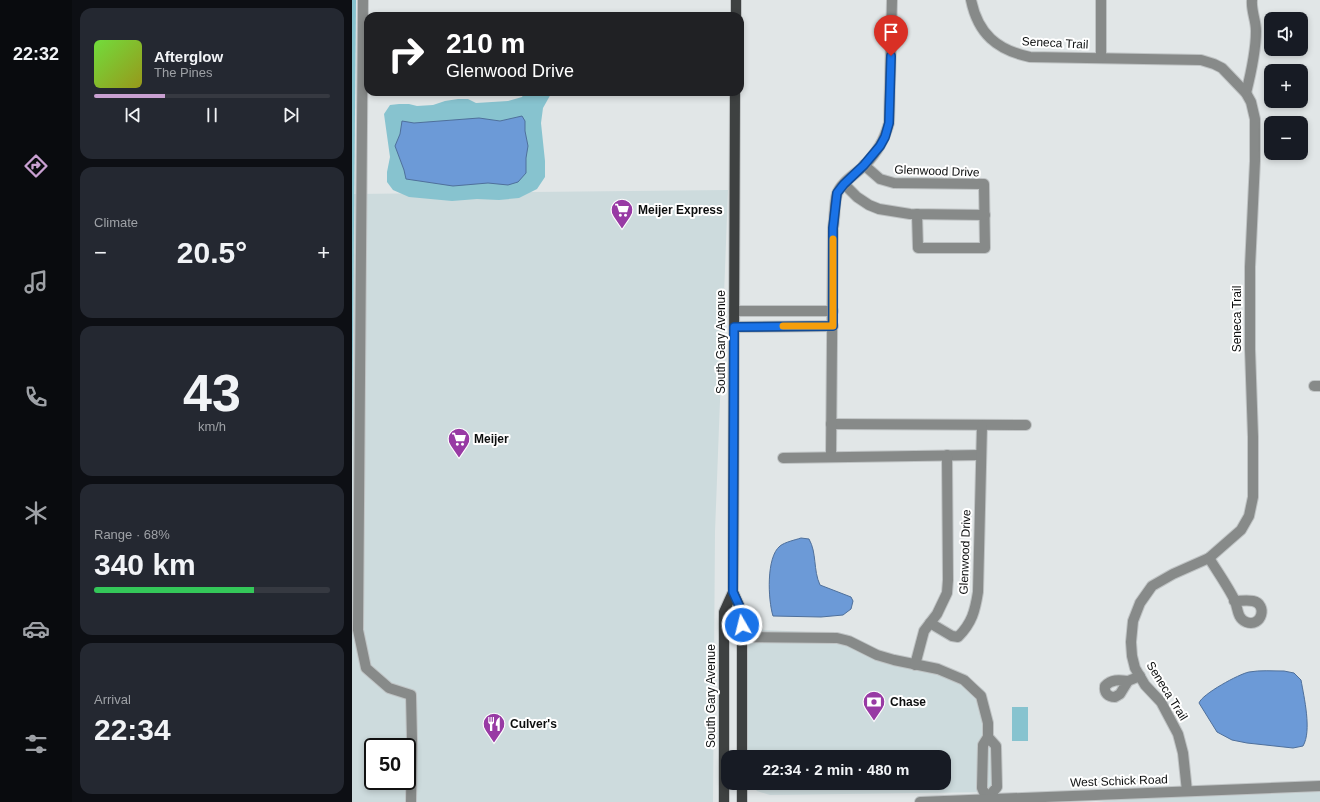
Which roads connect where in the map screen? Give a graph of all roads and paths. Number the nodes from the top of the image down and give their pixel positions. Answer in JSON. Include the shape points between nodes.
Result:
{"nodes":[{"id":1,"x":363,"y":0,"type":"edge"},
{"id":2,"x":736,"y":0,"type":"edge"},
{"id":3,"x":892,"y":0,"type":"edge"},
{"id":4,"x":971,"y":0,"type":"edge"},
{"id":5,"x":1101,"y":0,"type":"edge"},
{"id":6,"x":1252,"y":0,"type":"edge"},
{"id":7,"x":736,"y":12,"type":"edge"},
{"id":8,"x":1101,"y":58,"type":"junction"},
{"id":9,"x":1246,"y":93,"type":"junction"},
{"id":10,"x":735,"y":96,"type":"edge"},
{"id":11,"x":864,"y":165,"type":"junction"},
{"id":12,"x":844,"y":184,"type":"junction"},
{"id":13,"x":917,"y":214,"type":"junction"},
{"id":14,"x":985,"y":215,"type":"junction"},
{"id":15,"x":734,"y":311,"type":"junction"},
{"id":16,"x":833,"y":311,"type":"junction"},
{"id":17,"x":833,"y":326,"type":"junction"},
{"id":18,"x":734,"y":327,"type":"junction"},
{"id":19,"x":831,"y":424,"type":"junction"},
{"id":20,"x":982,"y":425,"type":"junction"},
{"id":21,"x":1026,"y":425,"type":"dead end"},
{"id":22,"x":947,"y":455,"type":"junction"},
{"id":23,"x":981,"y":455,"type":"junction"},
{"id":24,"x":831,"y":457,"type":"junction"},
{"id":25,"x":783,"y":458,"type":"dead end"},
{"id":26,"x":1210,"y":558,"type":"junction"},
{"id":27,"x":733,"y":592,"type":"junction"},
{"id":28,"x":1234,"y":601,"type":"dead end"},
{"id":29,"x":930,"y":623,"type":"junction"},
{"id":30,"x":742,"y":637,"type":"junction"},
{"id":31,"x":915,"y":665,"type":"junction"},
{"id":32,"x":1140,"y":676,"type":"junction"},
{"id":33,"x":1128,"y":681,"type":"dead end"},
{"id":34,"x":988,"y":737,"type":"junction"},
{"id":35,"x":742,"y":750,"type":"edge"},
{"id":36,"x":1320,"y":786,"type":"edge"},
{"id":37,"x":742,"y":790,"type":"edge"},
{"id":38,"x":1187,"y":791,"type":"junction"},
{"id":39,"x":987,"y":799,"type":"junction"},
{"id":40,"x":411,"y":802,"type":"edge"},
{"id":41,"x":724,"y":802,"type":"edge"},
{"id":42,"x":742,"y":802,"type":"edge"},
{"id":43,"x":920,"y":802,"type":"edge"}],
"edges":[{"from":1,"to":40,"type":"street","via":[[358,630],[366,668],[389,688],[410,695]]},
{"from":2,"to":7,"type":"main road"},
{"from":3,"to":11,"type":"street","via":[[889,123],[880,146]]},
{"from":4,"to":8,"type":"street","name":"Seneca Trail","via":[[977,20],[988,37],[1017,55]]},
{"from":5,"to":8,"type":"street"},
{"from":6,"to":9,"type":"street","via":[[1256,30],[1255,52]]},
{"from":8,"to":9,"type":"street","name":"Seneca Trail","via":[[1201,60],[1222,68]]},
{"from":9,"to":26,"type":"street","name":"Seneca Trail","via":[[1255,118],[1250,282],[1253,497],[1241,530]]},
{"from":10,"to":15,"type":"main road","name":"South Gary Avenue"},
{"from":11,"to":12,"type":"street"},
{"from":11,"to":14,"type":"street","name":"Glenwood Drive","via":[[880,179],[894,183],[984,184]]},
{"from":12,"to":13,"type":"street","via":[[857,197],[874,207]]},
{"from":12,"to":16,"type":"street","via":[[837,193],[833,228]]},
{"from":13,"to":14,"type":"street"},
{"from":13,"to":14,"type":"street","name":"Glenwood Drive","via":[[918,248],[985,248]]},
{"from":15,"to":16,"type":"street"},
{"from":15,"to":18,"type":"main road","name":"South Gary Avenue"},
{"from":16,"to":17,"type":"street"},
{"from":17,"to":18,"type":"street"},
{"from":17,"to":19,"type":"street"},
{"from":18,"to":27,"type":"main road","name":"South Gary Avenue"},
{"from":19,"to":20,"type":"street"},
{"from":19,"to":24,"type":"street"},
{"from":20,"to":21,"type":"street"},
{"from":20,"to":23,"type":"street","name":"Glenwood Drive"},
{"from":22,"to":23,"type":"street"},
{"from":22,"to":24,"type":"street"},
{"from":22,"to":29,"type":"street","name":"Glenwood Drive","via":[[947,593]]},
{"from":23,"to":29,"type":"street","name":"Glenwood Drive","via":[[978,592],[974,615],[958,637]]},
{"from":24,"to":25,"type":"street"},
{"from":26,"to":28,"type":"street"},
{"from":26,"to":32,"type":"street","name":"Seneca Trail","via":[[1152,586],[1140,603],[1133,620],[1131,642],[1132,656]]},
{"from":27,"to":30,"type":"main road","name":"South Gary Avenue","via":[[742,612]]},
{"from":27,"to":41,"type":"main road","name":"South Gary Avenue","via":[[724,612]]},
{"from":29,"to":31,"type":"street","name":"Glenwood Drive","via":[[924,631]]},
{"from":30,"to":31,"type":"street","via":[[837,638],[849,641],[876,655]]},
{"from":30,"to":35,"type":"main road","name":"South Gary Avenue"},
{"from":31,"to":34,"type":"street","via":[[938,669],[964,680],[981,696],[988,723]]},
{"from":32,"to":33,"type":"street"},
{"from":32,"to":38,"type":"street","name":"Seneca Trail","via":[[1161,702],[1178,734]]},
{"from":34,"to":39,"type":"street","via":[[983,745],[982,788]]},
{"from":34,"to":39,"type":"street","via":[[996,746],[997,787]]},
{"from":36,"to":38,"type":"street","name":"West Schick Road"},
{"from":37,"to":42,"type":"main road"},
{"from":38,"to":39,"type":"street","name":"West Schick Road"},
{"from":39,"to":43,"type":"street","name":"West Schick Road"}]}
